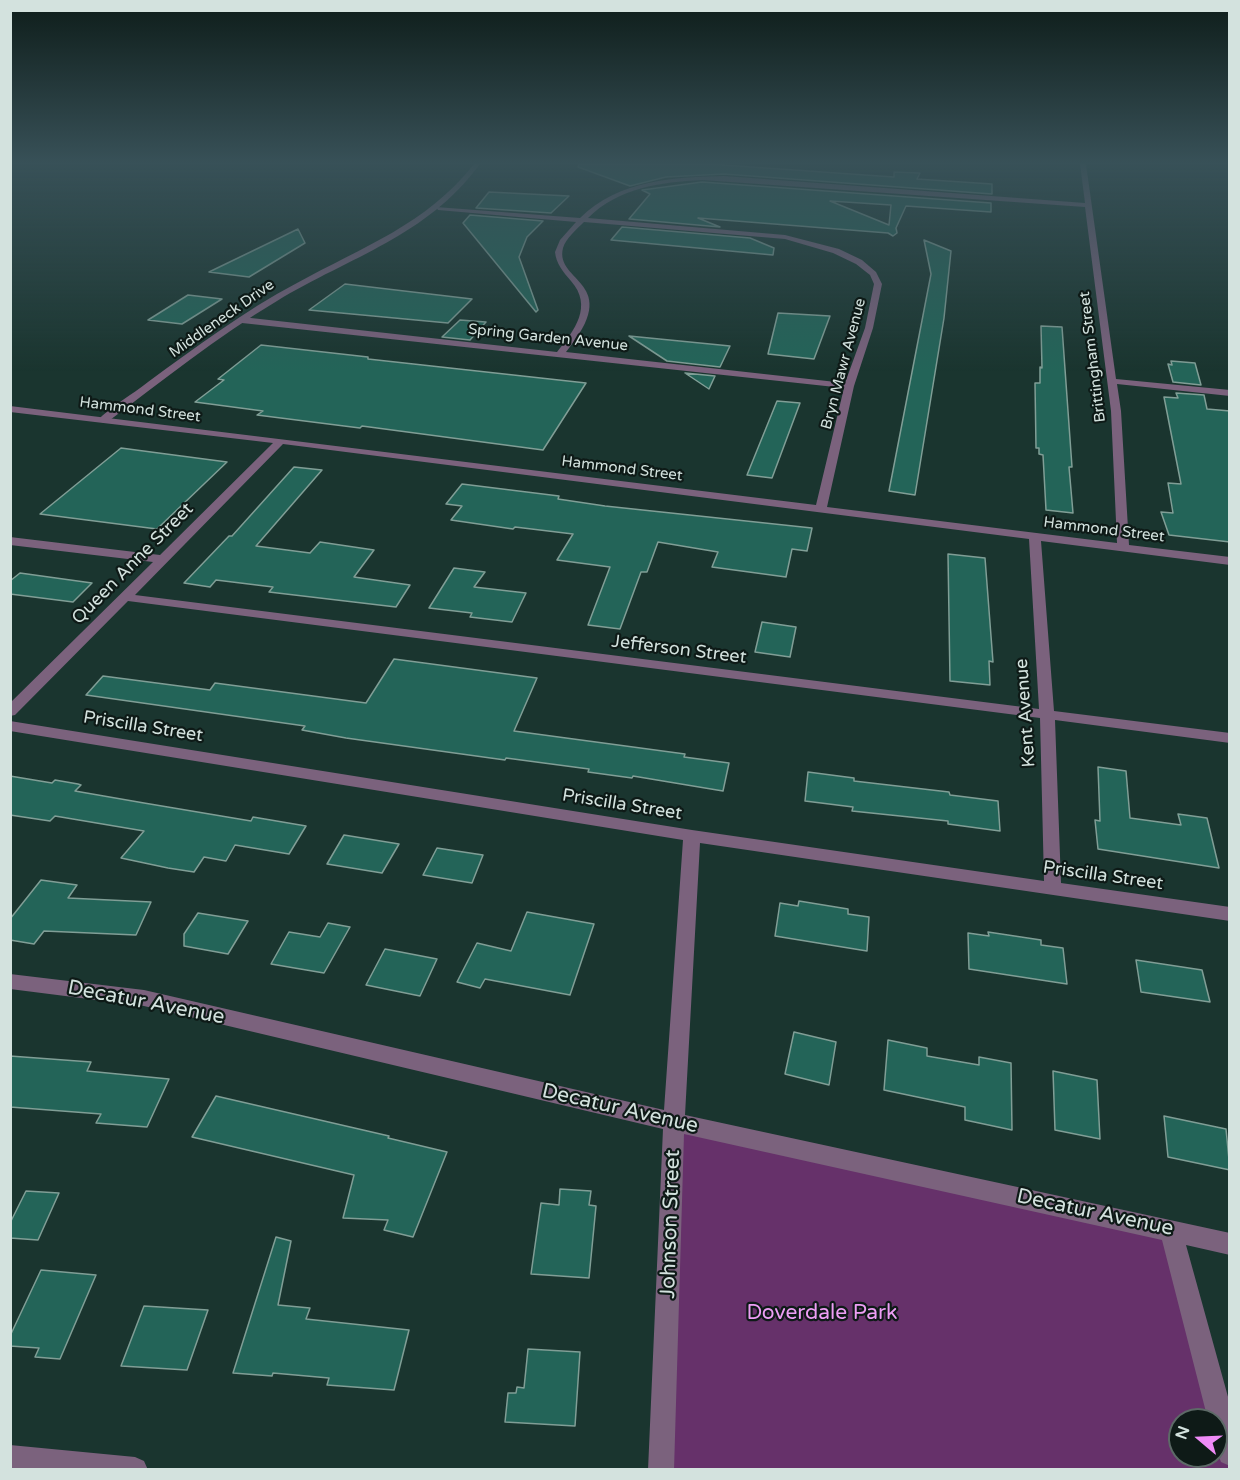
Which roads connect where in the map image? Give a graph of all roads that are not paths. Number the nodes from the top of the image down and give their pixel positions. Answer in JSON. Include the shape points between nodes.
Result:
{"nodes":[{"id":1,"x":398,"y":233,"type":"edge"},
{"id":2,"x":569,"y":233,"type":"edge"},
{"id":3,"x":740,"y":233,"type":"edge"},
{"id":4,"x":1094,"y":233,"type":"edge"},
{"id":5,"x":243,"y":320,"type":"junction"},
{"id":6,"x":559,"y":355,"type":"junction"},
{"id":7,"x":1112,"y":381,"type":"junction"},
{"id":8,"x":849,"y":386,"type":"junction"},
{"id":9,"x":1230,"y":393,"type":"edge"},
{"id":10,"x":10,"y":410,"type":"edge"},
{"id":11,"x":102,"y":421,"type":"junction"},
{"id":12,"x":281,"y":441,"type":"junction"},
{"id":13,"x":821,"y":510,"type":"junction"},
{"id":14,"x":1035,"y":536,"type":"junction"},
{"id":15,"x":10,"y":541,"type":"edge"},
{"id":16,"x":1123,"y":547,"type":"junction"},
{"id":17,"x":162,"y":559,"type":"junction"},
{"id":18,"x":1230,"y":561,"type":"edge"},
{"id":19,"x":124,"y":597,"type":"junction"},
{"id":20,"x":10,"y":712,"type":"edge"},
{"id":21,"x":1047,"y":714,"type":"junction"},
{"id":22,"x":10,"y":726,"type":"edge"},
{"id":23,"x":1230,"y":738,"type":"edge"},
{"id":24,"x":692,"y":836,"type":"junction"},
{"id":25,"x":1053,"y":888,"type":"junction"},
{"id":26,"x":1230,"y":914,"type":"edge"},
{"id":27,"x":10,"y":981,"type":"edge"},
{"id":28,"x":674,"y":1122,"type":"junction"},
{"id":29,"x":1170,"y":1229,"type":"junction"},
{"id":30,"x":1230,"y":1244,"type":"edge"},
{"id":31,"x":1230,"y":1454,"type":"edge"},
{"id":32,"x":10,"y":1458,"type":"edge"},
{"id":33,"x":135,"y":1470,"type":"edge"},
{"id":34,"x":661,"y":1470,"type":"edge"}],
"edges":[{"from":1,"to":5,"type":"street","name":"Middleneck Drive","via":[[294,286]]},
{"from":2,"to":6,"type":"street","via":[[561,243],[559,257],[579,285],[588,309],[581,328]]},
{"from":3,"to":8,"type":"street","name":"Bryn Mawr Avenue","via":[[785,237],[836,251],[873,274],[878,284],[869,328]]},
{"from":4,"to":7,"type":"street","name":"Brittingham Street"},
{"from":5,"to":6,"type":"street","name":"Spring Garden Avenue"},
{"from":5,"to":11,"type":"street","name":"Middleneck Drive"},
{"from":6,"to":8,"type":"street","name":"Spring Garden Avenue"},
{"from":7,"to":9,"type":"street"},
{"from":7,"to":16,"type":"street","name":"Brittingham Street"},
{"from":8,"to":13,"type":"street","name":"Bryn Mawr Avenue"},
{"from":10,"to":11,"type":"street","name":"Hammond Street"},
{"from":11,"to":12,"type":"street","name":"Hammond Street"},
{"from":12,"to":13,"type":"street","name":"Hammond Street"},
{"from":12,"to":17,"type":"street","name":"Queen Anne Street"},
{"from":13,"to":14,"type":"street","name":"Hammond Street"},
{"from":14,"to":16,"type":"street","name":"Hammond Street"},
{"from":14,"to":21,"type":"street","name":"Kent Avenue"},
{"from":15,"to":17,"type":"street"},
{"from":16,"to":18,"type":"street","name":"Hammond Street"},
{"from":17,"to":19,"type":"street","name":"Queen Anne Street"},
{"from":19,"to":20,"type":"street","name":"Queen Anne Street"},
{"from":19,"to":21,"type":"street","name":"Jefferson Street"},
{"from":21,"to":23,"type":"street","name":"Jefferson Street"},
{"from":21,"to":25,"type":"street","name":"Kent Avenue"},
{"from":22,"to":24,"type":"street","name":"Priscilla Street"},
{"from":24,"to":25,"type":"street","name":"Priscilla Street"},
{"from":24,"to":28,"type":"street","name":"Johnson Street"},
{"from":25,"to":26,"type":"street","name":"Priscilla Street"},
{"from":27,"to":28,"type":"street","name":"Decatur Avenue","via":[[144,998]]},
{"from":28,"to":29,"type":"street","name":"Decatur Avenue"},
{"from":28,"to":34,"type":"street","name":"Johnson Street"},
{"from":29,"to":30,"type":"street","name":"Decatur Avenue"},
{"from":29,"to":31,"type":"street"},
{"from":32,"to":33,"type":"street"}]}
